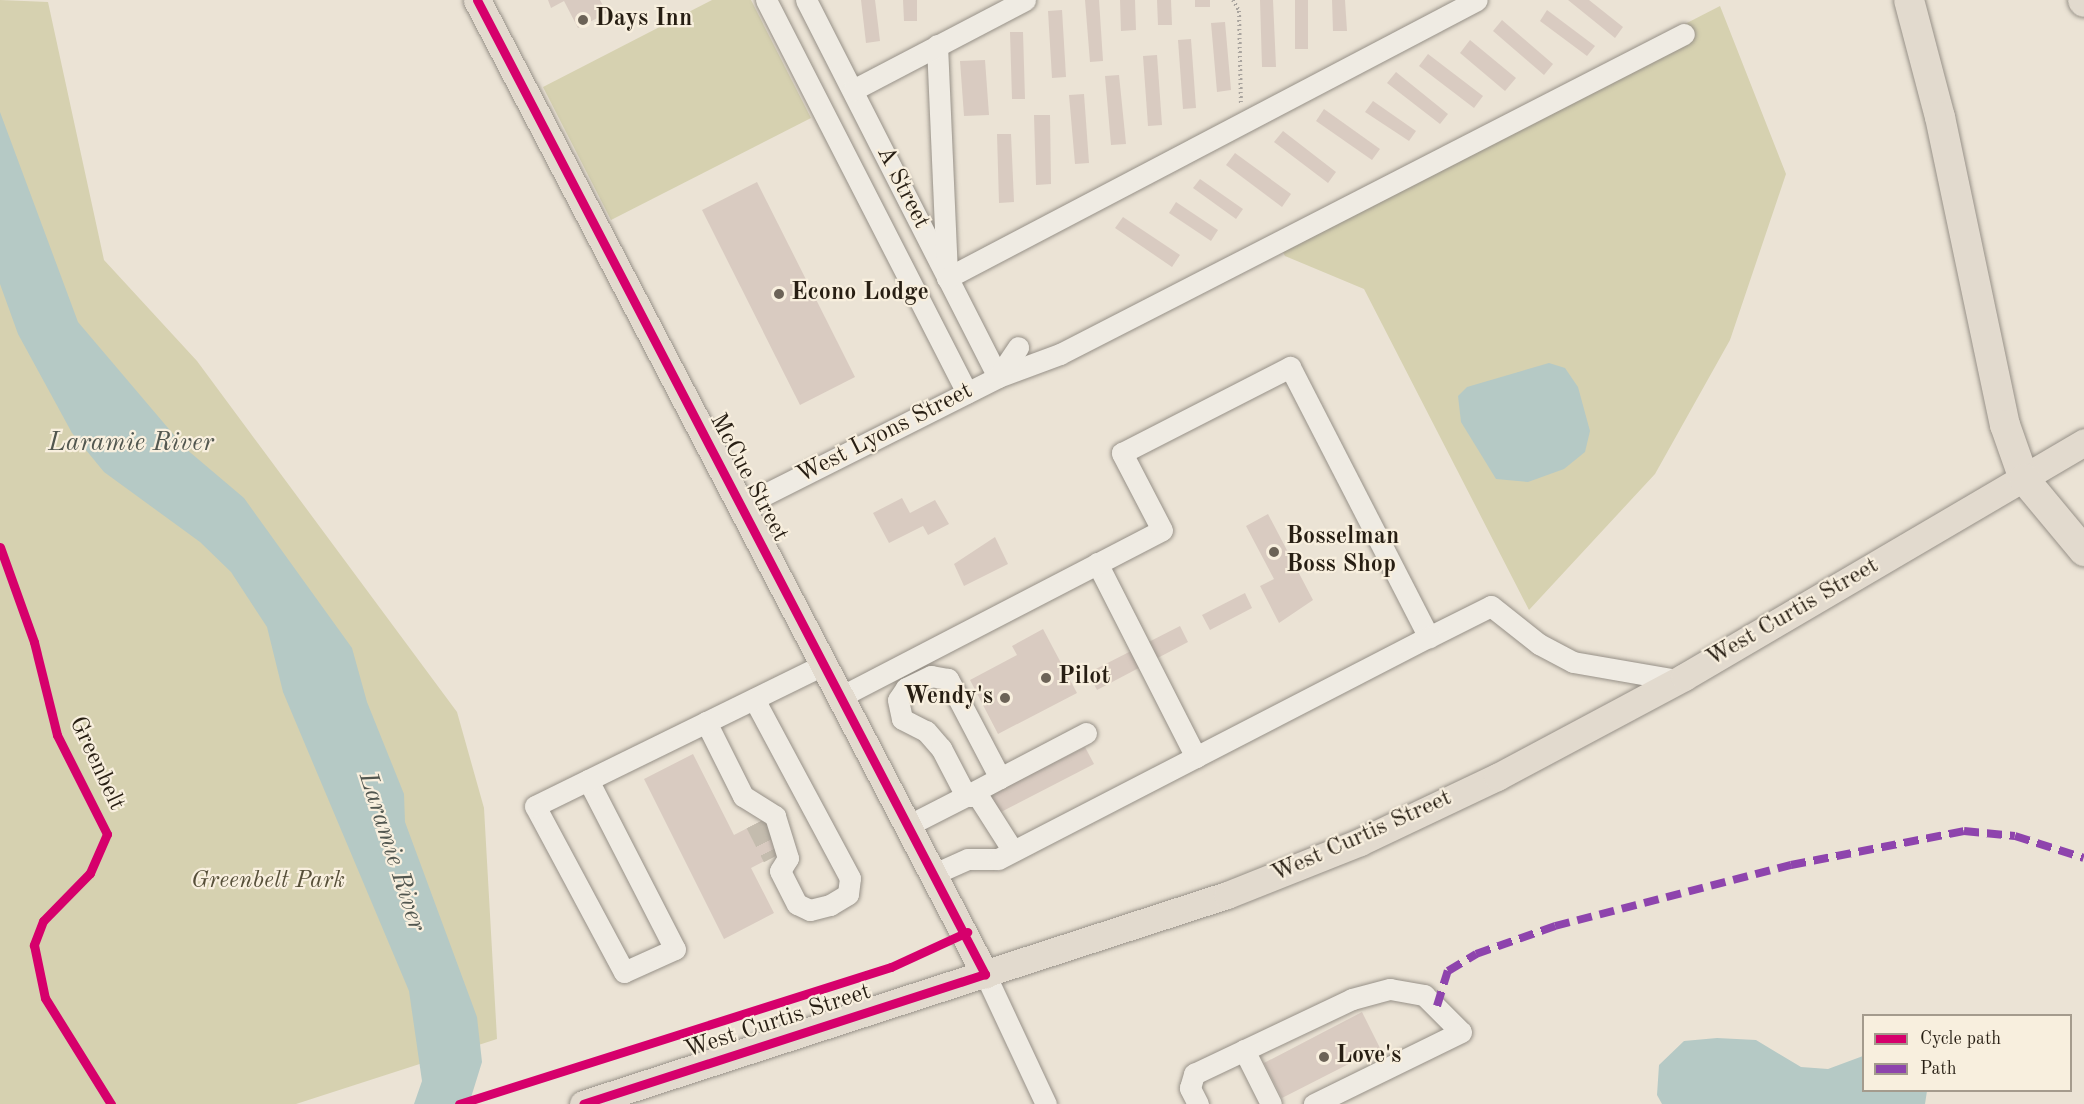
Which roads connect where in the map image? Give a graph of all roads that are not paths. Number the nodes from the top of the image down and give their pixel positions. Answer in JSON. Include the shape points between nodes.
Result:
{"nodes":[{"id":1,"x":477,"y":0,"type":"edge"},
{"id":2,"x":766,"y":0,"type":"edge"},
{"id":3,"x":806,"y":0,"type":"edge"},
{"id":4,"x":1025,"y":0,"type":"edge"},
{"id":5,"x":1477,"y":0,"type":"edge"},
{"id":6,"x":1909,"y":0,"type":"edge"},
{"id":7,"x":1684,"y":34,"type":"dead end"},
{"id":8,"x":937,"y":45,"type":"junction"},
{"id":9,"x":853,"y":90,"type":"junction"},
{"id":10,"x":947,"y":278,"type":"junction"},
{"id":11,"x":1018,"y":347,"type":"dead end"},
{"id":12,"x":998,"y":377,"type":"junction"},
{"id":13,"x":968,"y":392,"type":"junction"},
{"id":14,"x":2084,"y":442,"type":"edge"},
{"id":15,"x":2024,"y":479,"type":"junction"},
{"id":16,"x":740,"y":507,"type":"junction"},
{"id":17,"x":2084,"y":550,"type":"edge"},
{"id":18,"x":1097,"y":563,"type":"junction"},
{"id":19,"x":1428,"y":637,"type":"junction"},
{"id":20,"x":825,"y":664,"type":"junction"},
{"id":21,"x":1677,"y":680,"type":"junction"},
{"id":22,"x":842,"y":696,"type":"junction"},
{"id":23,"x":754,"y":699,"type":"junction"},
{"id":24,"x":706,"y":722,"type":"junction"},
{"id":25,"x":1086,"y":734,"type":"dead end"},
{"id":26,"x":1196,"y":757,"type":"junction"},
{"id":27,"x":1000,"y":778,"type":"junction"},
{"id":28,"x":588,"y":780,"type":"junction"},
{"id":29,"x":743,"y":796,"type":"junction"},
{"id":30,"x":966,"y":796,"type":"junction"},
{"id":31,"x":756,"y":823,"type":"tunnel mouth"},
{"id":32,"x":909,"y":825,"type":"junction"},
{"id":33,"x":1013,"y":851,"type":"junction"},
{"id":34,"x":934,"y":874,"type":"junction"},
{"id":35,"x":985,"y":974,"type":"junction"},
{"id":36,"x":1244,"y":1050,"type":"junction"},
{"id":37,"x":583,"y":1104,"type":"edge"},
{"id":38,"x":1046,"y":1104,"type":"edge"},
{"id":39,"x":1198,"y":1104,"type":"edge"},
{"id":40,"x":1271,"y":1104,"type":"edge"},
{"id":41,"x":1314,"y":1104,"type":"edge"}],
"edges":[{"from":1,"to":16,"type":"main road","name":"McCue Street"},
{"from":2,"to":13,"type":"street"},
{"from":3,"to":9,"type":"street","name":"A Street"},
{"from":4,"to":8,"type":"street"},
{"from":5,"to":10,"type":"street"},
{"from":6,"to":15,"type":"highway","via":[[1940,117],[1979,322]]},
{"from":7,"to":12,"type":"street","via":[[1060,354]]},
{"from":8,"to":9,"type":"street"},
{"from":8,"to":10,"type":"street"},
{"from":9,"to":10,"type":"street","name":"A Street"},
{"from":10,"to":12,"type":"street","name":"A Street"},
{"from":11,"to":12,"type":"street","name":"West Lyons Street"},
{"from":12,"to":13,"type":"street","name":"West Lyons Street"},
{"from":13,"to":16,"type":"street","name":"West Lyons Street"},
{"from":14,"to":15,"type":"main road","name":"West Curtis Street"},
{"from":15,"to":17,"type":"highway"},
{"from":15,"to":21,"type":"main road","name":"West Curtis Street"},
{"from":16,"to":20,"type":"main road","name":"McCue Street"},
{"from":18,"to":19,"type":"street","via":[[1162,530],[1122,453],[1290,368]]},
{"from":18,"to":22,"type":"street"},
{"from":18,"to":26,"type":"street"},
{"from":19,"to":21,"type":"street","via":[[1491,606],[1539,645],[1574,662]]},
{"from":19,"to":26,"type":"street"},
{"from":20,"to":22,"type":"main road","name":"McCue Street"},
{"from":20,"to":23,"type":"street"},
{"from":21,"to":35,"type":"main road","name":"West Curtis Street","via":[[1497,777],[1360,842],[1227,895]]},
{"from":22,"to":32,"type":"main road","name":"McCue Street"},
{"from":23,"to":24,"type":"street"},
{"from":23,"to":29,"type":"street","via":[[850,878],[848,894],[810,910],[797,904],[776,864],[788,858],[775,816]]},
{"from":24,"to":28,"type":"street"},
{"from":24,"to":29,"type":"street"},
{"from":25,"to":27,"type":"street"},
{"from":26,"to":33,"type":"street"},
{"from":27,"to":30,"type":"street"},
{"from":27,"to":30,"type":"street","via":[[948,679],[931,676],[906,688],[898,700],[902,719],[926,731],[941,748]]},
{"from":28,"to":28,"type":"street","via":[[535,806],[624,972],[675,949]]},
{"from":29,"to":31,"type":"street"},
{"from":30,"to":32,"type":"street"},
{"from":30,"to":33,"type":"street","via":[[978,796]]},
{"from":32,"to":34,"type":"main road","name":"McCue Street"},
{"from":33,"to":34,"type":"street","via":[[998,859],[968,859]]},
{"from":34,"to":35,"type":"main road","name":"McCue Street"},
{"from":35,"to":37,"type":"main road","name":"West Curtis Street"},
{"from":35,"to":38,"type":"street","name":"McCue Street"},
{"from":36,"to":39,"type":"street","via":[[1194,1074],[1190,1088]]},
{"from":36,"to":40,"type":"street"},
{"from":36,"to":41,"type":"street","via":[[1325,1010],[1390,989],[1424,995],[1461,1032]]}]}
